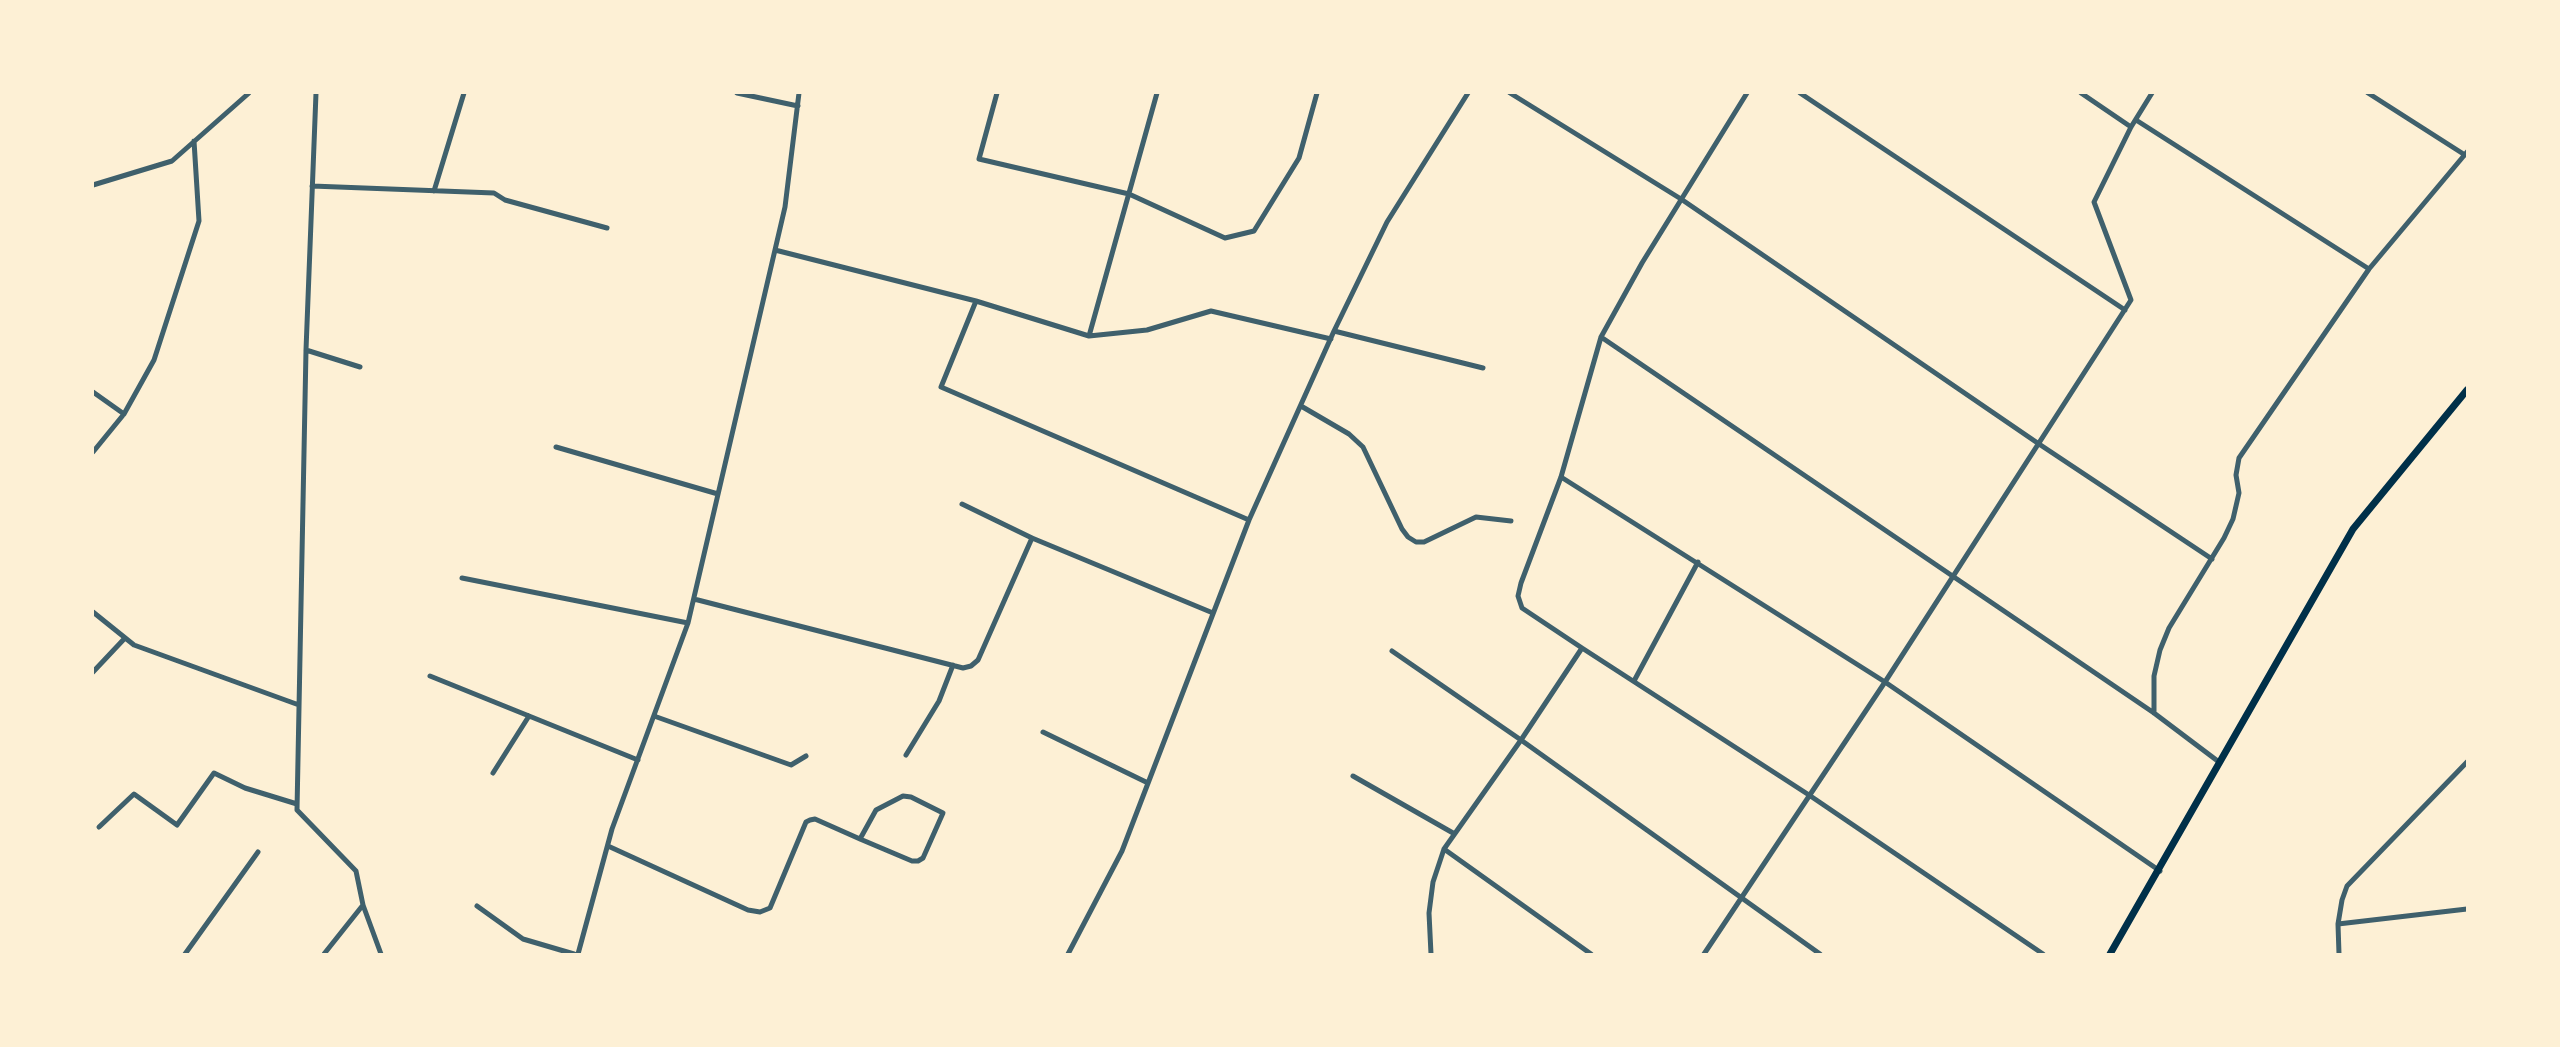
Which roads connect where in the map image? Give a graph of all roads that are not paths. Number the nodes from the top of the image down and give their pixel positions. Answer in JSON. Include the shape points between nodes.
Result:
{"nodes":[{"id":1,"x":249,"y":93,"type":"edge"},
{"id":2,"x":316,"y":93,"type":"edge"},
{"id":3,"x":464,"y":93,"type":"edge"},
{"id":4,"x":737,"y":93,"type":"edge"},
{"id":5,"x":799,"y":93,"type":"edge"},
{"id":6,"x":997,"y":93,"type":"edge"},
{"id":7,"x":1157,"y":93,"type":"edge"},
{"id":8,"x":1317,"y":93,"type":"edge"},
{"id":9,"x":1468,"y":93,"type":"edge"},
{"id":10,"x":1510,"y":93,"type":"edge"},
{"id":11,"x":1747,"y":93,"type":"edge"},
{"id":12,"x":1800,"y":93,"type":"edge"},
{"id":13,"x":2081,"y":93,"type":"edge"},
{"id":14,"x":2152,"y":93,"type":"edge"},
{"id":15,"x":2368,"y":93,"type":"edge"},
{"id":16,"x":797,"y":106,"type":"junction"},
{"id":17,"x":2136,"y":120,"type":"junction"},
{"id":18,"x":2131,"y":127,"type":"junction"},
{"id":19,"x":194,"y":141,"type":"junction"},
{"id":20,"x":2466,"y":154,"type":"edge"},
{"id":21,"x":93,"y":185,"type":"edge"},
{"id":22,"x":312,"y":186,"type":"junction"},
{"id":23,"x":434,"y":191,"type":"junction"},
{"id":24,"x":1129,"y":194,"type":"junction"},
{"id":25,"x":1682,"y":199,"type":"junction"},
{"id":26,"x":607,"y":228,"type":"dead end"},
{"id":27,"x":775,"y":250,"type":"junction"},
{"id":28,"x":2369,"y":269,"type":"junction"},
{"id":29,"x":976,"y":301,"type":"junction"},
{"id":30,"x":2125,"y":310,"type":"junction"},
{"id":31,"x":1334,"y":331,"type":"junction"},
{"id":32,"x":1089,"y":336,"type":"junction"},
{"id":33,"x":1601,"y":337,"type":"junction"},
{"id":34,"x":1331,"y":339,"type":"junction"},
{"id":35,"x":306,"y":350,"type":"junction"},
{"id":36,"x":360,"y":367,"type":"dead end"},
{"id":37,"x":1483,"y":368,"type":"dead end"},
{"id":38,"x":2467,"y":390,"type":"edge"},
{"id":39,"x":93,"y":392,"type":"edge"},
{"id":40,"x":1301,"y":407,"type":"junction"},
{"id":41,"x":124,"y":415,"type":"junction"},
{"id":42,"x":2039,"y":444,"type":"junction"},
{"id":43,"x":556,"y":447,"type":"dead end"},
{"id":44,"x":93,"y":452,"type":"edge"},
{"id":45,"x":1561,"y":477,"type":"junction"},
{"id":46,"x":718,"y":494,"type":"junction"},
{"id":47,"x":962,"y":504,"type":"dead end"},
{"id":48,"x":1249,"y":520,"type":"junction"},
{"id":49,"x":1511,"y":521,"type":"dead end"},
{"id":50,"x":1032,"y":538,"type":"junction"},
{"id":51,"x":2212,"y":559,"type":"junction"},
{"id":52,"x":1698,"y":562,"type":"junction"},
{"id":53,"x":1952,"y":577,"type":"junction"},
{"id":54,"x":462,"y":578,"type":"dead end"},
{"id":55,"x":694,"y":599,"type":"junction"},
{"id":56,"x":93,"y":612,"type":"edge"},
{"id":57,"x":1213,"y":613,"type":"junction"},
{"id":58,"x":688,"y":623,"type":"junction"},
{"id":59,"x":125,"y":638,"type":"junction"},
{"id":60,"x":1582,"y":648,"type":"junction"},
{"id":61,"x":1392,"y":651,"type":"dead end"},
{"id":62,"x":953,"y":665,"type":"junction"},
{"id":63,"x":93,"y":672,"type":"edge"},
{"id":64,"x":430,"y":676,"type":"dead end"},
{"id":65,"x":1634,"y":681,"type":"junction"},
{"id":66,"x":1885,"y":682,"type":"junction"},
{"id":67,"x":299,"y":705,"type":"junction"},
{"id":68,"x":2154,"y":713,"type":"junction"},
{"id":69,"x":529,"y":716,"type":"junction"},
{"id":70,"x":654,"y":716,"type":"junction"},
{"id":71,"x":1043,"y":732,"type":"dead end"},
{"id":72,"x":1521,"y":740,"type":"junction"},
{"id":73,"x":906,"y":755,"type":"dead end"},
{"id":74,"x":806,"y":756,"type":"dead end"},
{"id":75,"x":638,"y":760,"type":"junction"},
{"id":76,"x":2219,"y":762,"type":"junction"},
{"id":77,"x":2467,"y":762,"type":"edge"},
{"id":78,"x":494,"y":774,"type":"dead end"},
{"id":79,"x":1353,"y":776,"type":"dead end"},
{"id":80,"x":1148,"y":783,"type":"junction"},
{"id":81,"x":1809,"y":795,"type":"junction"},
{"id":82,"x":297,"y":804,"type":"junction"},
{"id":83,"x":99,"y":827,"type":"dead end"},
{"id":84,"x":1453,"y":833,"type":"junction"},
{"id":85,"x":860,"y":839,"type":"junction"},
{"id":86,"x":608,"y":846,"type":"junction"},
{"id":87,"x":1444,"y":849,"type":"junction"},
{"id":88,"x":258,"y":852,"type":"dead end"},
{"id":89,"x":2160,"y":871,"type":"junction"},
{"id":90,"x":1741,"y":899,"type":"junction"},
{"id":91,"x":363,"y":905,"type":"junction"},
{"id":92,"x":477,"y":906,"type":"dead end"},
{"id":93,"x":2467,"y":909,"type":"edge"},
{"id":94,"x":2338,"y":924,"type":"junction"},
{"id":95,"x":185,"y":954,"type":"edge"},
{"id":96,"x":324,"y":954,"type":"edge"},
{"id":97,"x":381,"y":954,"type":"edge"},
{"id":98,"x":576,"y":954,"type":"edge"},
{"id":99,"x":1068,"y":954,"type":"edge"},
{"id":100,"x":1432,"y":954,"type":"edge"},
{"id":101,"x":1591,"y":954,"type":"edge"},
{"id":102,"x":1704,"y":954,"type":"edge"},
{"id":103,"x":1820,"y":954,"type":"edge"},
{"id":104,"x":2043,"y":954,"type":"edge"},
{"id":105,"x":2110,"y":954,"type":"edge"},
{"id":106,"x":2339,"y":954,"type":"edge"}],
"edges":[{"from":1,"to":19,"type":"street"},
{"from":2,"to":22,"type":"street"},
{"from":3,"to":23,"type":"street"},
{"from":4,"to":16,"type":"street"},
{"from":5,"to":16,"type":"street"},
{"from":6,"to":24,"type":"street","via":[[979,159]]},
{"from":7,"to":24,"type":"street"},
{"from":8,"to":24,"type":"street","via":[[1299,158],[1254,231],[1225,238]]},
{"from":9,"to":31,"type":"street","via":[[1387,222]]},
{"from":10,"to":25,"type":"street"},
{"from":11,"to":25,"type":"street"},
{"from":12,"to":30,"type":"street"},
{"from":13,"to":18,"type":"street"},
{"from":14,"to":17,"type":"street"},
{"from":15,"to":20,"type":"street"},
{"from":16,"to":27,"type":"street"},
{"from":17,"to":18,"type":"street"},
{"from":17,"to":28,"type":"street"},
{"from":18,"to":30,"type":"street","via":[[2094,202],[2131,300]]},
{"from":19,"to":21,"type":"street","via":[[172,160]]},
{"from":19,"to":41,"type":"street","via":[[199,221],[154,360]]},
{"from":20,"to":28,"type":"street"},
{"from":22,"to":23,"type":"street"},
{"from":22,"to":35,"type":"street"},
{"from":23,"to":26,"type":"street","via":[[494,193]]},
{"from":24,"to":32,"type":"street"},
{"from":25,"to":33,"type":"street"},
{"from":25,"to":42,"type":"street"},
{"from":27,"to":29,"type":"street"},
{"from":27,"to":46,"type":"street"},
{"from":28,"to":51,"type":"street","via":[[2239,458],[2233,519]]},
{"from":29,"to":32,"type":"street"},
{"from":29,"to":48,"type":"street","via":[[941,387]]},
{"from":30,"to":42,"type":"street"},
{"from":31,"to":34,"type":"street"},
{"from":31,"to":37,"type":"street"},
{"from":32,"to":34,"type":"street","via":[[1147,330],[1211,311]]},
{"from":33,"to":45,"type":"street"},
{"from":33,"to":53,"type":"street"},
{"from":34,"to":40,"type":"street"},
{"from":35,"to":36,"type":"street"},
{"from":35,"to":67,"type":"street"},
{"from":38,"to":76,"type":"main road","via":[[2353,529]]},
{"from":39,"to":41,"type":"street"},
{"from":40,"to":48,"type":"street"},
{"from":40,"to":49,"type":"street","via":[[1363,447],[1402,529],[1416,542],[1476,517]]},
{"from":41,"to":44,"type":"street"},
{"from":42,"to":51,"type":"street"},
{"from":42,"to":53,"type":"street"},
{"from":43,"to":46,"type":"street"},
{"from":45,"to":52,"type":"street"},
{"from":45,"to":60,"type":"street","via":[[1518,596],[1522,608]]},
{"from":46,"to":55,"type":"street"},
{"from":47,"to":50,"type":"street"},
{"from":48,"to":57,"type":"street"},
{"from":50,"to":57,"type":"street"},
{"from":50,"to":62,"type":"street","via":[[978,660],[963,668]]},
{"from":51,"to":68,"type":"street","via":[[2160,650],[2154,676]]},
{"from":52,"to":65,"type":"street"},
{"from":52,"to":66,"type":"street"},
{"from":53,"to":66,"type":"street"},
{"from":53,"to":68,"type":"street"},
{"from":54,"to":58,"type":"street"},
{"from":55,"to":58,"type":"street"},
{"from":55,"to":62,"type":"street"},
{"from":56,"to":59,"type":"street"},
{"from":57,"to":80,"type":"street"},
{"from":58,"to":70,"type":"street"},
{"from":59,"to":63,"type":"street"},
{"from":59,"to":67,"type":"street"},
{"from":60,"to":65,"type":"street"},
{"from":60,"to":72,"type":"street"},
{"from":61,"to":72,"type":"street"},
{"from":62,"to":73,"type":"street","via":[[939,701]]},
{"from":64,"to":69,"type":"street"},
{"from":65,"to":81,"type":"street"},
{"from":66,"to":81,"type":"street"},
{"from":66,"to":89,"type":"street"},
{"from":67,"to":82,"type":"street"},
{"from":68,"to":76,"type":"street"},
{"from":69,"to":75,"type":"street"},
{"from":69,"to":78,"type":"street"},
{"from":70,"to":74,"type":"street","via":[[791,765]]},
{"from":70,"to":75,"type":"street"},
{"from":71,"to":80,"type":"street"},
{"from":72,"to":84,"type":"street"},
{"from":72,"to":90,"type":"street"},
{"from":75,"to":86,"type":"street"},
{"from":76,"to":89,"type":"main road"},
{"from":77,"to":94,"type":"street","via":[[2347,886]]},
{"from":79,"to":84,"type":"street"},
{"from":80,"to":99,"type":"street","via":[[1122,851]]},
{"from":81,"to":90,"type":"street"},
{"from":81,"to":104,"type":"street"},
{"from":82,"to":83,"type":"street","via":[[214,773],[177,825],[134,794]]},
{"from":82,"to":91,"type":"street","via":[[297,810],[356,871]]},
{"from":84,"to":87,"type":"street"},
{"from":85,"to":85,"type":"street","via":[[918,861],[943,813],[903,796],[876,810]]},
{"from":85,"to":86,"type":"street","via":[[815,819],[806,822],[770,908],[760,912]]},
{"from":86,"to":98,"type":"street"},
{"from":87,"to":100,"type":"street","via":[[1429,913]]},
{"from":87,"to":101,"type":"street"},
{"from":88,"to":95,"type":"street"},
{"from":89,"to":105,"type":"main road"},
{"from":90,"to":102,"type":"street"},
{"from":90,"to":103,"type":"street"},
{"from":91,"to":96,"type":"street"},
{"from":91,"to":97,"type":"street"},
{"from":92,"to":98,"type":"street","via":[[523,939]]},
{"from":93,"to":94,"type":"street"},
{"from":94,"to":106,"type":"street"}]}
